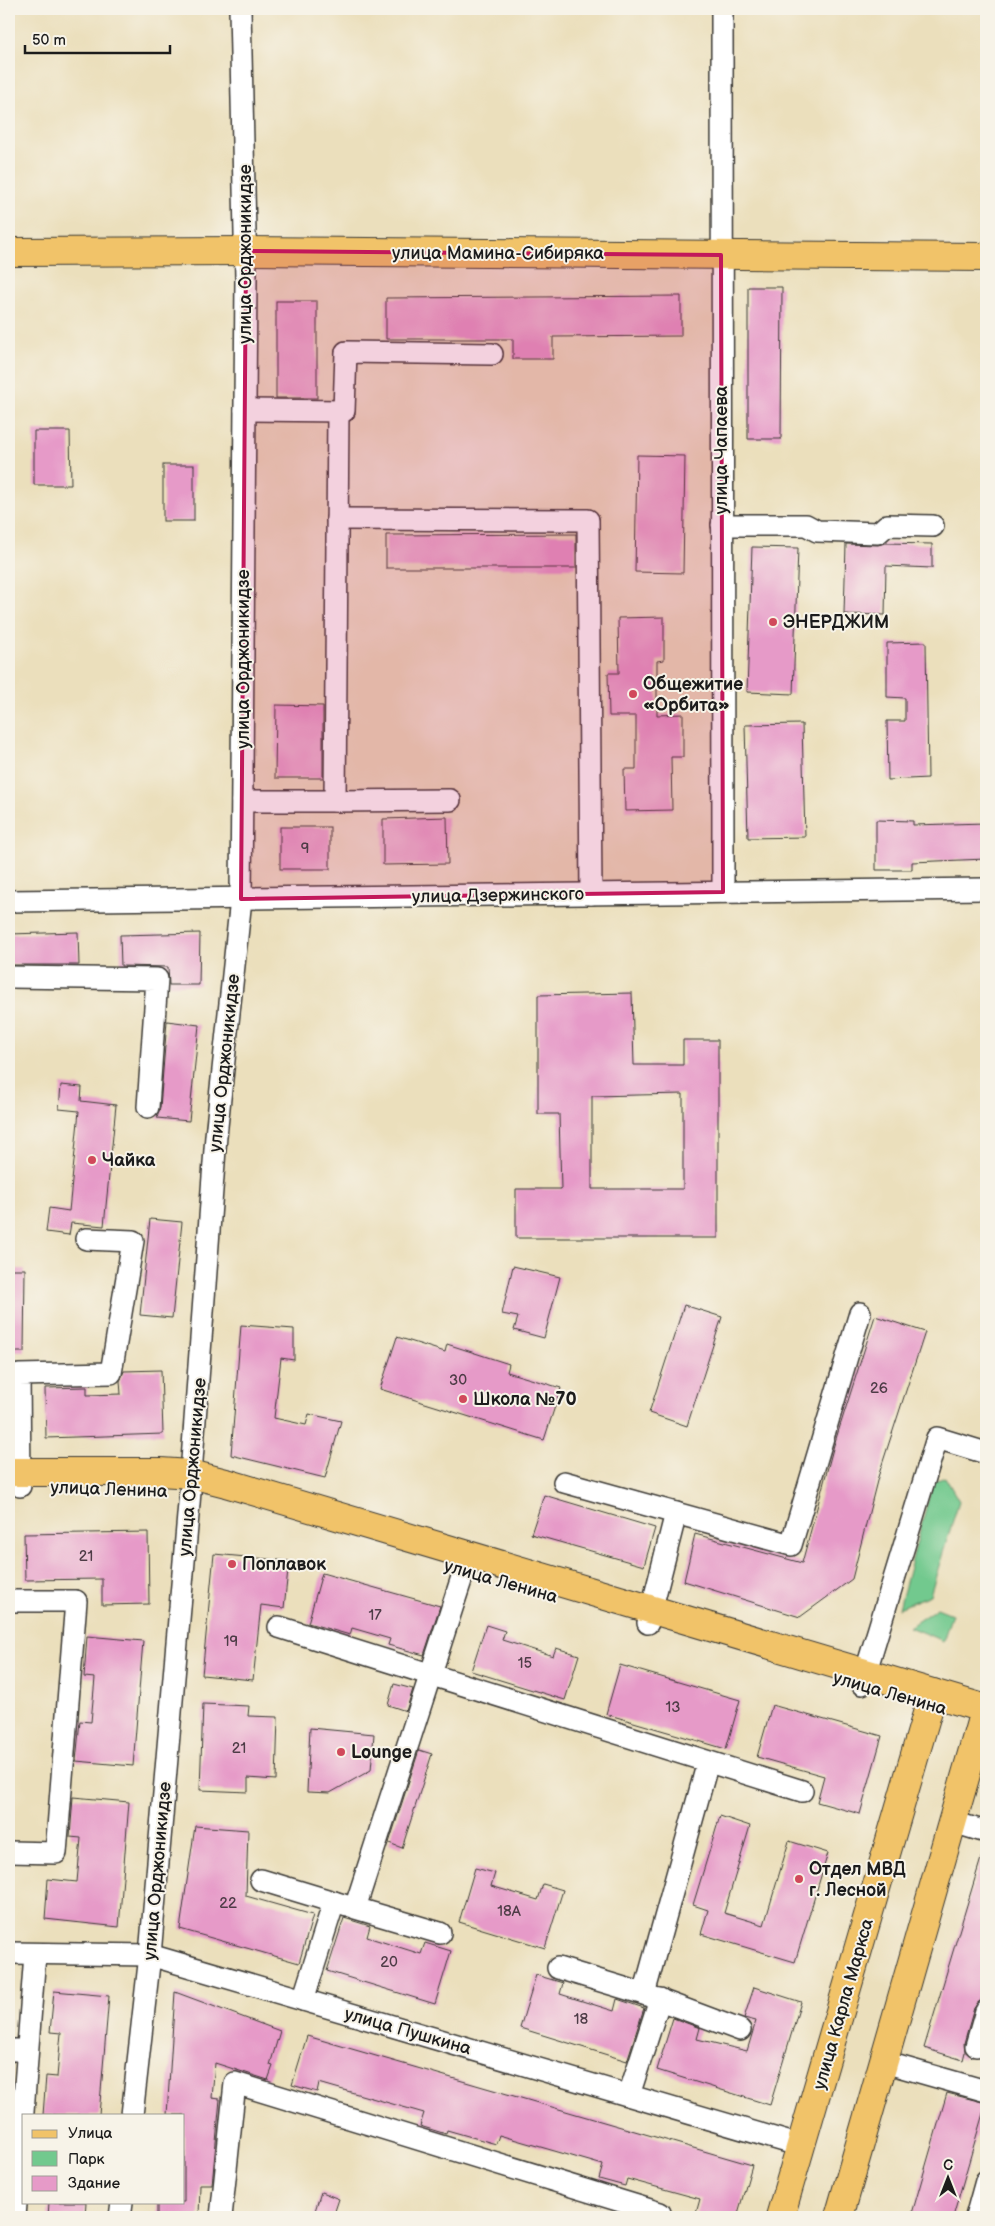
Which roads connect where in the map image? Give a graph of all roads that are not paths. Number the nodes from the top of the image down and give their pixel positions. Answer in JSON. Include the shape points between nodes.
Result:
{"nodes":[{"id":1,"x":240,"y":9,"type":"edge"},
{"id":2,"x":722,"y":9,"type":"edge"},
{"id":3,"x":246,"y":251,"type":"junction"},
{"id":4,"x":9,"y":252,"type":"edge"},
{"id":5,"x":721,"y":255,"type":"junction"},
{"id":6,"x":986,"y":257,"type":"edge"},
{"id":7,"x":492,"y":354,"type":"dead end"},
{"id":8,"x":245,"y":410,"type":"junction"},
{"id":9,"x":338,"y":411,"type":"junction"},
{"id":10,"x":337,"y":519,"type":"junction"},
{"id":11,"x":722,"y":525,"type":"junction"},
{"id":12,"x":932,"y":526,"type":"dead end"},
{"id":13,"x":450,"y":800,"type":"dead end"},
{"id":14,"x":242,"y":801,"type":"junction"},
{"id":15,"x":335,"y":801,"type":"junction"},
{"id":16,"x":986,"y":889,"type":"edge"},
{"id":17,"x":723,"y":892,"type":"junction"},
{"id":18,"x":591,"y":894,"type":"junction"},
{"id":19,"x":241,"y":899,"type":"junction"},
{"id":20,"x":9,"y":901,"type":"edge"},
{"id":21,"x":9,"y":977,"type":"edge"},
{"id":22,"x":148,"y":1107,"type":"dead end"},
{"id":23,"x":86,"y":1239,"type":"dead end"},
{"id":24,"x":860,"y":1313,"type":"dead end"},
{"id":25,"x":14,"y":1375,"type":"edge"},
{"id":26,"x":986,"y":1453,"type":"edge"},
{"id":27,"x":14,"y":1479,"type":"edge"},
{"id":28,"x":564,"y":1482,"type":"dead end"},
{"id":29,"x":191,"y":1483,"type":"junction"},
{"id":30,"x":676,"y":1513,"type":"junction"},
{"id":31,"x":467,"y":1563,"type":"junction"},
{"id":32,"x":9,"y":1601,"type":"edge"},
{"id":33,"x":649,"y":1616,"type":"junction"},
{"id":34,"x":279,"y":1627,"type":"dead end"},
{"id":35,"x":866,"y":1669,"type":"junction"},
{"id":36,"x":431,"y":1675,"type":"junction"},
{"id":37,"x":932,"y":1699,"type":"junction"},
{"id":38,"x":985,"y":1715,"type":"edge"},
{"id":39,"x":708,"y":1762,"type":"junction"},
{"id":40,"x":802,"y":1791,"type":"dead end"},
{"id":41,"x":953,"y":1822,"type":"junction"},
{"id":42,"x":986,"y":1832,"type":"edge"},
{"id":43,"x":9,"y":1852,"type":"edge"},
{"id":44,"x":260,"y":1880,"type":"dead end"},
{"id":45,"x":334,"y":1902,"type":"junction"},
{"id":46,"x":354,"y":1908,"type":"junction"},
{"id":47,"x":440,"y":1933,"type":"dead end"},
{"id":48,"x":9,"y":1953,"type":"edge"},
{"id":49,"x":35,"y":1954,"type":"junction"},
{"id":50,"x":150,"y":1955,"type":"junction"},
{"id":51,"x":558,"y":1968,"type":"dead end"},
{"id":52,"x":652,"y":1996,"type":"junction"},
{"id":53,"x":302,"y":2000,"type":"junction"},
{"id":54,"x":986,"y":2012,"type":"edge"},
{"id":55,"x":740,"y":2030,"type":"dead end"},
{"id":56,"x":976,"y":2046,"type":"dead end"},
{"id":57,"x":18,"y":2050,"type":"edge"},
{"id":58,"x":884,"y":2062,"type":"junction"},
{"id":59,"x":986,"y":2091,"type":"edge"},
{"id":60,"x":629,"y":2095,"type":"junction"},
{"id":61,"x":132,"y":2114,"type":"edge"},
{"id":62,"x":801,"y":2146,"type":"junction"},
{"id":63,"x":986,"y":2180,"type":"edge"},
{"id":64,"x":122,"y":2204,"type":"edge"},
{"id":65,"x":15,"y":2217,"type":"edge"},
{"id":66,"x":120,"y":2217,"type":"edge"},
{"id":67,"x":222,"y":2217,"type":"edge"},
{"id":68,"x":658,"y":2217,"type":"edge"},
{"id":69,"x":780,"y":2217,"type":"edge"},
{"id":70,"x":838,"y":2217,"type":"edge"},
{"id":71,"x":976,"y":2217,"type":"edge"}],
"edges":[{"from":1,"to":3,"type":"street","name":"улица Орджоникидзе"},
{"from":2,"to":5,"type":"street","name":"улица Чапаева"},
{"from":3,"to":4,"type":"main road","name":"улица Мамина-Сибиряка"},
{"from":3,"to":5,"type":"main road","name":"улица Мамина-Сибиряка"},
{"from":3,"to":8,"type":"street","name":"улица Орджоникидзе"},
{"from":5,"to":6,"type":"main road","name":"улица Мамина-Сибиряка"},
{"from":5,"to":11,"type":"street","name":"улица Чапаева"},
{"from":7,"to":9,"type":"street","via":[[346,352],[344,411]]},
{"from":8,"to":9,"type":"street"},
{"from":8,"to":14,"type":"street","name":"улица Орджоникидзе"},
{"from":9,"to":10,"type":"street"},
{"from":10,"to":15,"type":"street"},
{"from":10,"to":18,"type":"street","via":[[588,520]]},
{"from":11,"to":12,"type":"street","via":[[806,525],[816,531],[878,533],[887,525]]},
{"from":11,"to":17,"type":"street","name":"улица Чапаева"},
{"from":13,"to":15,"type":"street"},
{"from":14,"to":15,"type":"street"},
{"from":14,"to":19,"type":"street","name":"улица Орджоникидзе"},
{"from":16,"to":17,"type":"street","name":"улица Дзержинского"},
{"from":17,"to":18,"type":"street","name":"улица Дзержинского"},
{"from":18,"to":19,"type":"street","name":"улица Дзержинского"},
{"from":19,"to":20,"type":"street","name":"улица Дзержинского"},
{"from":19,"to":29,"type":"street","name":"улица Орджоникидзе","via":[[216,1136]]},
{"from":21,"to":22,"type":"street","via":[[157,979]]},
{"from":23,"to":25,"type":"street","via":[[132,1241],[111,1373]]},
{"from":24,"to":30,"type":"street","via":[[791,1545]]},
{"from":25,"to":27,"type":"street"},
{"from":26,"to":35,"type":"street","via":[[937,1438]]},
{"from":27,"to":29,"type":"main road","name":"улица Ленина","via":[[103,1487]]},
{"from":28,"to":30,"type":"street"},
{"from":29,"to":31,"type":"main road","name":"улица Ленина"},
{"from":29,"to":50,"type":"street","name":"улица Орджоникидзе"},
{"from":30,"to":33,"type":"street"},
{"from":31,"to":33,"type":"main road","name":"улица Ленина"},
{"from":31,"to":36,"type":"street"},
{"from":32,"to":43,"type":"street","via":[[76,1601],[56,1853]]},
{"from":33,"to":35,"type":"main road","name":"улица Ленина"},
{"from":34,"to":36,"type":"street"},
{"from":35,"to":37,"type":"main road","name":"улица Ленина"},
{"from":36,"to":39,"type":"street"},
{"from":36,"to":46,"type":"street"},
{"from":37,"to":38,"type":"main road","name":"улица Ленина"},
{"from":37,"to":62,"type":"main road","name":"улица Карла Маркса"},
{"from":38,"to":41,"type":"main road"},
{"from":39,"to":40,"type":"street"},
{"from":39,"to":52,"type":"street"},
{"from":41,"to":42,"type":"street"},
{"from":41,"to":58,"type":"main road"},
{"from":44,"to":45,"type":"street"},
{"from":45,"to":46,"type":"street"},
{"from":45,"to":53,"type":"street"},
{"from":46,"to":47,"type":"street"},
{"from":48,"to":49,"type":"street","name":"улица Пушкина"},
{"from":49,"to":50,"type":"street","name":"улица Пушкина"},
{"from":49,"to":57,"type":"street"},
{"from":50,"to":53,"type":"street","name":"улица Пушкина"},
{"from":50,"to":61,"type":"street","name":"улица Орджоникидзе"},
{"from":51,"to":52,"type":"street"},
{"from":52,"to":55,"type":"street"},
{"from":52,"to":60,"type":"street"},
{"from":53,"to":60,"type":"street","name":"улица Пушкина"},
{"from":54,"to":56,"type":"street"},
{"from":57,"to":65,"type":"street"},
{"from":58,"to":59,"type":"street"},
{"from":58,"to":70,"type":"main road"},
{"from":60,"to":62,"type":"street","name":"улица Пушкина"},
{"from":62,"to":69,"type":"main road","name":"улица Карла Маркса"},
{"from":63,"to":71,"type":"street"},
{"from":64,"to":66,"type":"street"},
{"from":67,"to":68,"type":"street","via":[[234,2083],[660,2213]]}]}
